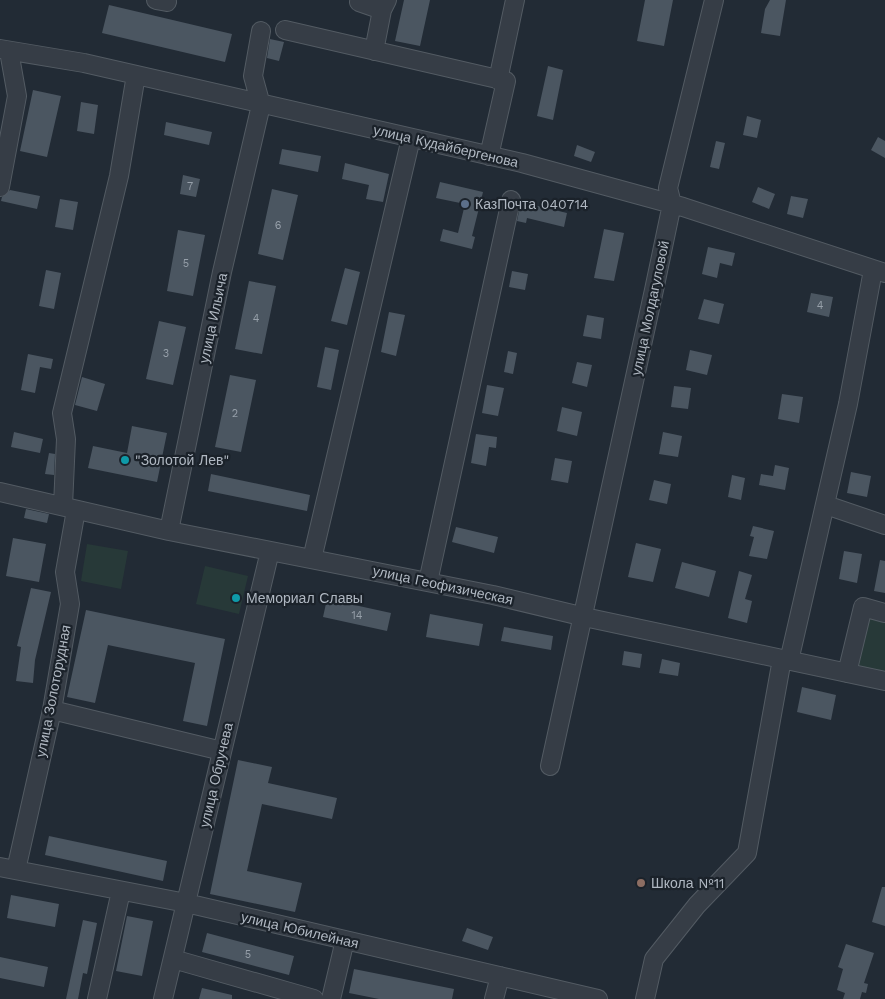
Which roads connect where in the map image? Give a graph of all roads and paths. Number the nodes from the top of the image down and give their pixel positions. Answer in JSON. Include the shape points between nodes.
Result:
{"nodes":[{"id":1,"x":357,"y":0,"type":"edge"},
{"id":2,"x":515,"y":0,"type":"edge"},
{"id":3,"x":714,"y":0,"type":"edge"},
{"id":4,"x":385,"y":5,"type":"edge"},
{"id":5,"x":285,"y":30,"type":"dead end"},
{"id":6,"x":261,"y":31,"type":"dead end"},
{"id":7,"x":5,"y":50,"type":"edge"},
{"id":8,"x":374,"y":51,"type":"junction"},
{"id":9,"x":136,"y":75,"type":"junction"},
{"id":10,"x":498,"y":80,"type":"junction"},
{"id":11,"x":261,"y":105,"type":"junction"},
{"id":12,"x":411,"y":138,"type":"junction"},
{"id":13,"x":489,"y":156,"type":"junction"},
{"id":14,"x":0,"y":187,"type":"edge"},
{"id":15,"x":511,"y":200,"type":"dead end"},
{"id":16,"x":672,"y":204,"type":"junction"},
{"id":17,"x":879,"y":272,"type":"edge"},
{"id":18,"x":0,"y":492,"type":"edge"},
{"id":19,"x":826,"y":505,"type":"junction"},
{"id":20,"x":70,"y":508,"type":"junction"},
{"id":21,"x":885,"y":525,"type":"edge"},
{"id":22,"x":169,"y":531,"type":"junction"},
{"id":23,"x":270,"y":550,"type":"junction"},
{"id":24,"x":312,"y":558,"type":"junction"},
{"id":25,"x":428,"y":582,"type":"junction"},
{"id":26,"x":885,"y":613,"type":"edge"},
{"id":27,"x":584,"y":617,"type":"junction"},
{"id":28,"x":786,"y":660,"type":"junction"},
{"id":29,"x":847,"y":673,"type":"junction"},
{"id":30,"x":885,"y":681,"type":"edge"},
{"id":31,"x":52,"y":710,"type":"junction"},
{"id":32,"x":222,"y":751,"type":"junction"},
{"id":33,"x":550,"y":766,"type":"dead end"},
{"id":34,"x":8,"y":869,"type":"edge"},
{"id":35,"x":121,"y":891,"type":"junction"},
{"id":36,"x":186,"y":904,"type":"junction"},
{"id":37,"x":345,"y":940,"type":"junction"},
{"id":38,"x":172,"y":959,"type":"junction"},
{"id":39,"x":500,"y":976,"type":"junction"},
{"id":40,"x":97,"y":999,"type":"edge"},
{"id":41,"x":163,"y":999,"type":"edge"},
{"id":42,"x":314,"y":999,"type":"edge"},
{"id":43,"x":331,"y":999,"type":"edge"},
{"id":44,"x":494,"y":999,"type":"edge"},
{"id":45,"x":598,"y":999,"type":"edge"},
{"id":46,"x":645,"y":999,"type":"edge"}],
"edges":[{"from":1,"to":4,"type":"street"},
{"from":2,"to":10,"type":"street"},
{"from":3,"to":16,"type":"street","name":"улица Молдагуловой","via":[[668,188]]},
{"from":4,"to":8,"type":"street"},
{"from":5,"to":8,"type":"street"},
{"from":6,"to":11,"type":"street","via":[[252,76]]},
{"from":7,"to":9,"type":"street","name":"улица Кудайбергенова"},
{"from":7,"to":14,"type":"street","via":[[17,96]]},
{"from":8,"to":10,"type":"street"},
{"from":9,"to":11,"type":"street","name":"улица Кудайбергенова"},
{"from":9,"to":20,"type":"street","name":"улица Золоторудная","via":[[119,176],[62,413]]},
{"from":10,"to":13,"type":"street","via":[[506,81]]},
{"from":11,"to":12,"type":"street","name":"улица Кудайбергенова"},
{"from":11,"to":22,"type":"street","name":"улица Ильича","via":[[220,282]]},
{"from":12,"to":13,"type":"street","name":"улица Кудайбергенова"},
{"from":12,"to":24,"type":"street"},
{"from":13,"to":16,"type":"street","name":"улица Кудайбергенова"},
{"from":15,"to":25,"type":"street"},
{"from":16,"to":17,"type":"street","name":"улица Кудайбергенова"},
{"from":16,"to":27,"type":"street","name":"улица Молдагуловой"},
{"from":17,"to":19,"type":"street"},
{"from":18,"to":20,"type":"street","name":"улица Геофизическая"},
{"from":19,"to":21,"type":"street"},
{"from":19,"to":28,"type":"street"},
{"from":20,"to":22,"type":"street","name":"улица Геофизическая"},
{"from":20,"to":31,"type":"street","name":"улица Золоторудная","via":[[65,572],[70,604]]},
{"from":22,"to":23,"type":"street","name":"улица Геофизическая"},
{"from":23,"to":24,"type":"street","name":"улица Геофизическая"},
{"from":23,"to":32,"type":"street","name":"улица Обручева"},
{"from":24,"to":25,"type":"street","name":"улица Геофизическая"},
{"from":25,"to":27,"type":"street","name":"улица Геофизическая"},
{"from":26,"to":29,"type":"street","via":[[863,607]]},
{"from":27,"to":28,"type":"street","name":"улица Геофизическая"},
{"from":27,"to":33,"type":"street","name":"улица Молдагуловой"},
{"from":28,"to":29,"type":"street","name":"улица Геофизическая"},
{"from":28,"to":46,"type":"street","via":[[747,853],[697,905],[654,959]]},
{"from":29,"to":30,"type":"street","name":"улица Геофизическая"},
{"from":31,"to":32,"type":"street"},
{"from":31,"to":34,"type":"street","name":"улица Золоторудная"},
{"from":32,"to":36,"type":"street","name":"улица Обручева"},
{"from":34,"to":35,"type":"street","name":"улица Юбилейная"},
{"from":35,"to":36,"type":"street","name":"улица Юбилейная"},
{"from":35,"to":40,"type":"street"},
{"from":36,"to":37,"type":"street","name":"улица Юбилейная"},
{"from":36,"to":38,"type":"street","name":"улица Обручева"},
{"from":37,"to":39,"type":"street","name":"улица Юбилейная"},
{"from":37,"to":43,"type":"street"},
{"from":38,"to":41,"type":"street","name":"улица Обручева"},
{"from":38,"to":42,"type":"street"},
{"from":39,"to":44,"type":"street"},
{"from":39,"to":45,"type":"street","name":"улица Юбилейная"}]}
